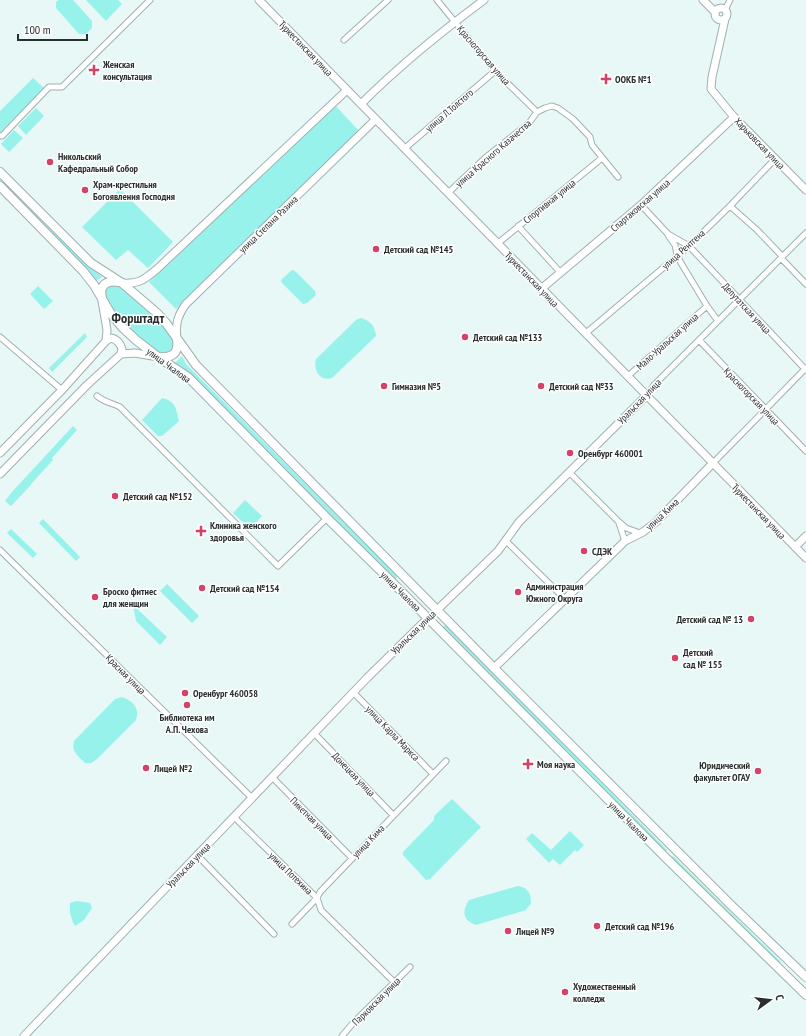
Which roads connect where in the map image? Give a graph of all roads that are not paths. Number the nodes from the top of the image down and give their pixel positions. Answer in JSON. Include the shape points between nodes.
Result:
{"nodes":[{"id":1,"x":150,"y":0,"type":"edge"},
{"id":2,"x":259,"y":0,"type":"edge"},
{"id":3,"x":388,"y":0,"type":"edge"},
{"id":4,"x":437,"y":0,"type":"edge"},
{"id":5,"x":484,"y":0,"type":"edge"},
{"id":6,"x":703,"y":0,"type":"edge"},
{"id":7,"x":730,"y":0,"type":"edge"},
{"id":8,"x":725,"y":10,"type":"junction"},
{"id":9,"x":716,"y":15,"type":"junction"},
{"id":10,"x":725,"y":18,"type":"junction"},
{"id":11,"x":455,"y":22,"type":"junction"},
{"id":12,"x":721,"y":37,"type":"junction"},
{"id":13,"x":344,"y":40,"type":"dead end"},
{"id":14,"x":495,"y":71,"type":"junction"},
{"id":15,"x":347,"y":90,"type":"junction"},
{"id":16,"x":361,"y":104,"type":"junction"},
{"id":17,"x":537,"y":112,"type":"junction"},
{"id":18,"x":734,"y":117,"type":"junction"},
{"id":19,"x":376,"y":119,"type":"junction"},
{"id":20,"x":1,"y":136,"type":"edge"},
{"id":21,"x":404,"y":149,"type":"junction"},
{"id":22,"x":602,"y":158,"type":"junction"},
{"id":23,"x":775,"y":159,"type":"junction"},
{"id":24,"x":0,"y":172,"type":"edge"},
{"id":25,"x":618,"y":177,"type":"dead end"},
{"id":26,"x":0,"y":186,"type":"edge"},
{"id":27,"x":806,"y":190,"type":"edge"},
{"id":28,"x":448,"y":193,"type":"junction"},
{"id":29,"x":641,"y":205,"type":"junction"},
{"id":30,"x":730,"y":206,"type":"junction"},
{"id":31,"x":518,"y":226,"type":"junction"},
{"id":32,"x":806,"y":233,"type":"edge"},
{"id":33,"x":668,"y":234,"type":"junction"},
{"id":34,"x":497,"y":244,"type":"junction"},
{"id":35,"x":688,"y":246,"type":"junction"},
{"id":36,"x":677,"y":256,"type":"junction"},
{"id":37,"x":782,"y":257,"type":"junction"},
{"id":38,"x":560,"y":272,"type":"junction"},
{"id":39,"x":122,"y":283,"type":"junction"},
{"id":40,"x":806,"y":284,"type":"edge"},
{"id":41,"x":541,"y":289,"type":"junction"},
{"id":42,"x":102,"y":299,"type":"junction"},
{"id":43,"x":739,"y":300,"type":"junction"},
{"id":44,"x":707,"y":306,"type":"junction"},
{"id":45,"x":718,"y":321,"type":"junction"},
{"id":46,"x":586,"y":333,"type":"junction"},
{"id":47,"x":0,"y":337,"type":"edge"},
{"id":48,"x":176,"y":338,"type":"junction"},
{"id":49,"x":699,"y":340,"type":"junction"},
{"id":50,"x":106,"y":341,"type":"junction"},
{"id":51,"x":121,"y":354,"type":"junction"},
{"id":52,"x":158,"y":357,"type":"junction"},
{"id":53,"x":806,"y":369,"type":"edge"},
{"id":54,"x":628,"y":376,"type":"junction"},
{"id":55,"x":62,"y":390,"type":"junction"},
{"id":56,"x":647,"y":395,"type":"junction"},
{"id":57,"x":97,"y":396,"type":"dead end"},
{"id":58,"x":766,"y":409,"type":"junction"},
{"id":59,"x":806,"y":451,"type":"edge"},
{"id":60,"x":0,"y":453,"type":"edge"},
{"id":61,"x":713,"y":463,"type":"junction"},
{"id":62,"x":569,"y":472,"type":"junction"},
{"id":63,"x":0,"y":474,"type":"edge"},
{"id":64,"x":327,"y":518,"type":"junction"},
{"id":65,"x":619,"y":522,"type":"junction"},
{"id":66,"x":640,"y":533,"type":"junction"},
{"id":67,"x":806,"y":536,"type":"edge"},
{"id":68,"x":506,"y":541,"type":"junction"},
{"id":69,"x":625,"y":541,"type":"junction"},
{"id":70,"x":795,"y":547,"type":"junction"},
{"id":71,"x":0,"y":550,"type":"edge"},
{"id":72,"x":806,"y":558,"type":"edge"},
{"id":73,"x":404,"y":576,"type":"junction"},
{"id":74,"x":395,"y":585,"type":"junction"},
{"id":75,"x":565,"y":599,"type":"junction"},
{"id":76,"x":437,"y":610,"type":"junction"},
{"id":77,"x":428,"y":618,"type":"junction"},
{"id":78,"x":494,"y":668,"type":"junction"},
{"id":79,"x":353,"y":692,"type":"junction"},
{"id":80,"x":314,"y":733,"type":"junction"},
{"id":81,"x":446,"y":761,"type":"dead end"},
{"id":82,"x":433,"y":774,"type":"junction"},
{"id":83,"x":272,"y":777,"type":"junction"},
{"id":84,"x":252,"y":798,"type":"junction"},
{"id":85,"x":393,"y":815,"type":"junction"},
{"id":86,"x":234,"y":817,"type":"junction"},
{"id":87,"x":675,"y":849,"type":"junction"},
{"id":88,"x":198,"y":855,"type":"junction"},
{"id":89,"x":352,"y":858,"type":"junction"},
{"id":90,"x":666,"y":858,"type":"junction"},
{"id":91,"x":317,"y":898,"type":"junction"},
{"id":92,"x":292,"y":924,"type":"dead end"},
{"id":93,"x":274,"y":934,"type":"dead end"},
{"id":94,"x":789,"y":961,"type":"junction"},
{"id":95,"x":410,"y":967,"type":"dead end"},
{"id":96,"x":780,"y":970,"type":"junction"},
{"id":97,"x":806,"y":977,"type":"edge"},
{"id":98,"x":394,"y":982,"type":"junction"},
{"id":99,"x":806,"y":995,"type":"edge"},
{"id":100,"x":24,"y":1036,"type":"edge"},
{"id":101,"x":342,"y":1036,"type":"edge"}],
"edges":[{"from":1,"to":20,"type":"street","via":[[62,86],[49,87]]},
{"from":2,"to":15,"type":"main road","name":"Туркестанская улица"},
{"from":3,"to":13,"type":"street"},
{"from":4,"to":11,"type":"street","name":"Красногорская улица"},
{"from":5,"to":11,"type":"main road"},
{"from":6,"to":9,"type":"main road"},
{"from":7,"to":8,"type":"street"},
{"from":8,"to":9,"type":"main road","via":[[719,8]]},
{"from":8,"to":10,"type":"main road"},
{"from":9,"to":10,"type":"main road","via":[[721,20]]},
{"from":9,"to":12,"type":"main road"},
{"from":10,"to":12,"type":"main road"},
{"from":11,"to":14,"type":"street","name":"Красногорская улица"},
{"from":11,"to":16,"type":"main road"},
{"from":12,"to":18,"type":"main road","name":"Харьковская улица","via":[[711,89]]},
{"from":14,"to":17,"type":"street","name":"Красногорская улица"},
{"from":14,"to":21,"type":"street","name":"улица Л.Толстого"},
{"from":15,"to":16,"type":"main road","name":"Туркестанская улица"},
{"from":15,"to":39,"type":"main road","via":[[157,269],[142,281],[134,284]]},
{"from":16,"to":19,"type":"main road","name":"Туркестанская улица"},
{"from":17,"to":22,"type":"street","via":[[552,106],[558,108],[590,137],[592,145]]},
{"from":17,"to":28,"type":"street","name":"улица Красного Казачества","via":[[529,123],[485,158]]},
{"from":18,"to":23,"type":"main road","name":"Харьковская улица"},
{"from":18,"to":29,"type":"main road","name":"Спартаковская улица"},
{"from":19,"to":21,"type":"main road","name":"Туркестанская улица"},
{"from":19,"to":48,"type":"main road","name":"улица Степана Разина","via":[[191,298],[178,317]]},
{"from":21,"to":28,"type":"main road","name":"Туркестанская улица"},
{"from":22,"to":25,"type":"street"},
{"from":22,"to":31,"type":"street","name":"Спортивная улица"},
{"from":23,"to":27,"type":"main road","name":"Харьковская улица"},
{"from":23,"to":30,"type":"street","name":"улица Рентгена"},
{"from":24,"to":39,"type":"main road","name":"улица Чкалова","via":[[92,263]]},
{"from":26,"to":42,"type":"main road","name":"улица Чкалова","via":[[84,272]]},
{"from":28,"to":34,"type":"main road","name":"Туркестанская улица"},
{"from":29,"to":33,"type":"street"},
{"from":29,"to":38,"type":"main road","name":"Спартаковская улица"},
{"from":30,"to":35,"type":"street","name":"улица Рентгена"},
{"from":30,"to":37,"type":"street"},
{"from":31,"to":34,"type":"street","name":"Спортивная улица"},
{"from":31,"to":38,"type":"street"},
{"from":32,"to":37,"type":"street","name":"Уральская улица"},
{"from":33,"to":35,"type":"street"},
{"from":33,"to":36,"type":"street","via":[[675,245]]},
{"from":34,"to":41,"type":"main road","name":"Туркестанская улица"},
{"from":35,"to":36,"type":"street","name":"улица Рентгена"},
{"from":35,"to":43,"type":"street","name":"Депутатская улица"},
{"from":36,"to":44,"type":"street"},
{"from":36,"to":46,"type":"street","name":"улица Рентгена"},
{"from":37,"to":40,"type":"street"},
{"from":37,"to":43,"type":"street","name":"Уральская улица"},
{"from":38,"to":41,"type":"main road","name":"Спартаковская улица"},
{"from":39,"to":42,"type":"main road","via":[[106,283],[101,289]]},
{"from":39,"to":48,"type":"main road","name":"улица Чкалова","via":[[157,313]]},
{"from":41,"to":46,"type":"main road","name":"Туркестанская улица"},
{"from":42,"to":50,"type":"main road"},
{"from":42,"to":52,"type":"main road","name":"улица Чкалова","via":[[122,327]]},
{"from":43,"to":45,"type":"street","name":"Уральская улица"},
{"from":43,"to":53,"type":"street","name":"Депутатская улица"},
{"from":44,"to":45,"type":"street"},
{"from":44,"to":54,"type":"street","name":"Мало-Уральская улица"},
{"from":45,"to":49,"type":"street","name":"Уральская улица"},
{"from":46,"to":54,"type":"main road","name":"Туркестанская улица"},
{"from":47,"to":55,"type":"street"},
{"from":48,"to":52,"type":"main road","via":[[175,354],[170,357]]},
{"from":48,"to":73,"type":"main road","name":"улица Чкалова","via":[[196,365]]},
{"from":49,"to":56,"type":"street","name":"Уральская улица"},
{"from":49,"to":58,"type":"street","name":"Красногорская улица"},
{"from":50,"to":51,"type":"main road","via":[[111,338],[120,343]]},
{"from":50,"to":55,"type":"main road"},
{"from":51,"to":52,"type":"main road","via":[[135,353]]},
{"from":51,"to":63,"type":"main road"},
{"from":52,"to":64,"type":"main road","name":"улица Чкалова","via":[[188,377]]},
{"from":53,"to":58,"type":"street","name":"улица Кима"},
{"from":54,"to":56,"type":"main road","name":"Туркестанская улица"},
{"from":55,"to":60,"type":"main road"},
{"from":56,"to":61,"type":"main road","name":"Туркестанская улица"},
{"from":56,"to":62,"type":"main road","name":"Уральская улица"},
{"from":57,"to":64,"type":"street","via":[[120,407],[278,566]]},
{"from":58,"to":59,"type":"street","name":"Красногорская улица"},
{"from":58,"to":61,"type":"street","name":"улица Кима"},
{"from":61,"to":66,"type":"main road","name":"улица Кима","via":[[659,519]]},
{"from":61,"to":70,"type":"main road","name":"Туркестанская улица"},
{"from":62,"to":65,"type":"street"},
{"from":62,"to":68,"type":"main road","name":"Уральская улица","via":[[519,522]]},
{"from":64,"to":74,"type":"main road","name":"улица Чкалова"},
{"from":65,"to":66,"type":"street","via":[[626,528]]},
{"from":65,"to":69,"type":"street"},
{"from":66,"to":69,"type":"main road","name":"улица Кима"},
{"from":67,"to":70,"type":"main road"},
{"from":68,"to":75,"type":"street"},
{"from":68,"to":76,"type":"main road","name":"Уральская улица"},
{"from":69,"to":75,"type":"main road","name":"улица Кима"},
{"from":70,"to":72,"type":"main road","name":"Туркестанская улица"},
{"from":71,"to":84,"type":"street","name":"Красная улица"},
{"from":73,"to":74,"type":"main road"},
{"from":73,"to":76,"type":"main road","name":"улица Чкалова"},
{"from":74,"to":77,"type":"main road","name":"улица Чкалова"},
{"from":75,"to":78,"type":"main road","name":"улица Кима"},
{"from":76,"to":77,"type":"main road","name":"Уральская улица"},
{"from":76,"to":78,"type":"main road","name":"улица Чкалова"},
{"from":77,"to":79,"type":"main road","name":"Уральская улица"},
{"from":77,"to":90,"type":"main road","name":"улица Чкалова"},
{"from":78,"to":87,"type":"main road","name":"улица Чкалова"},
{"from":79,"to":80,"type":"main road","name":"Уральская улица"},
{"from":79,"to":82,"type":"street","name":"улица Карла Маркса"},
{"from":80,"to":83,"type":"main road","name":"Уральская улица"},
{"from":80,"to":85,"type":"street","name":"Донецкая улица"},
{"from":81,"to":82,"type":"street","name":"улица Кима"},
{"from":82,"to":85,"type":"street","name":"улица Кима"},
{"from":83,"to":84,"type":"main road","name":"Уральская улица"},
{"from":83,"to":89,"type":"street","name":"Пикетная улица"},
{"from":84,"to":86,"type":"main road","name":"Уральская улица"},
{"from":85,"to":89,"type":"street","name":"улица Кима"},
{"from":86,"to":88,"type":"main road","name":"Уральская улица"},
{"from":86,"to":91,"type":"street","name":"улица Потехина"},
{"from":87,"to":90,"type":"main road"},
{"from":87,"to":94,"type":"main road","name":"улица Чкалова"},
{"from":88,"to":93,"type":"street"},
{"from":88,"to":100,"type":"main road","name":"Уральская улица"},
{"from":89,"to":91,"type":"street","name":"улица Кима"},
{"from":90,"to":96,"type":"main road","name":"улица Чкалова"},
{"from":91,"to":92,"type":"street","name":"улица Кима"},
{"from":91,"to":98,"type":"street","name":"улица Потехина","via":[[321,910]]},
{"from":94,"to":96,"type":"main road"},
{"from":94,"to":97,"type":"main road","name":"улица Чкалова"},
{"from":95,"to":98,"type":"street","name":"Парковская улица"},
{"from":96,"to":99,"type":"main road","name":"улица Чкалова"},
{"from":98,"to":101,"type":"street","name":"Парковская улица"}]}
